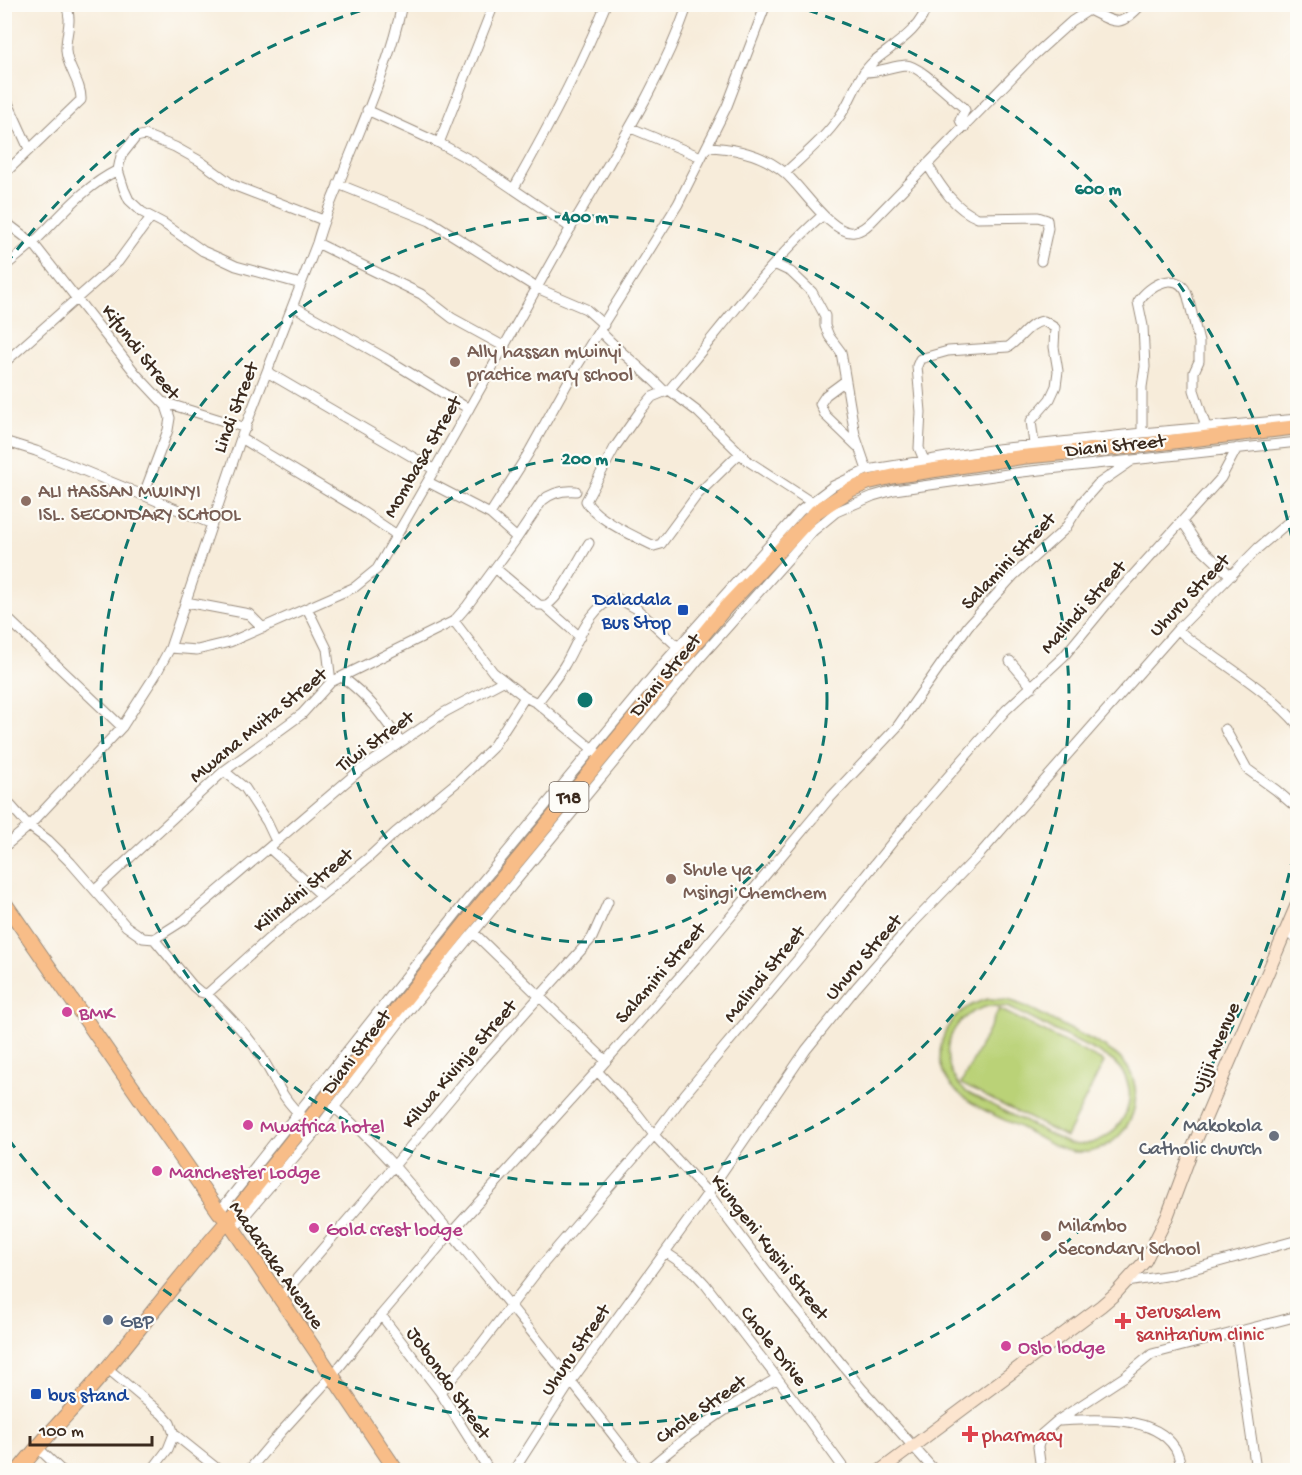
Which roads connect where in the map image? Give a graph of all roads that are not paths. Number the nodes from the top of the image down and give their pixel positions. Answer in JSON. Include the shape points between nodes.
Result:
{"nodes":[{"id":1,"x":65,"y":4,"type":"edge"},
{"id":2,"x":402,"y":4,"type":"edge"},
{"id":3,"x":494,"y":4,"type":"edge"},
{"id":4,"x":606,"y":4,"type":"edge"},
{"id":5,"x":688,"y":4,"type":"edge"},
{"id":6,"x":766,"y":4,"type":"edge"},
{"id":7,"x":927,"y":4,"type":"edge"},
{"id":8,"x":1142,"y":4,"type":"edge"},
{"id":9,"x":864,"y":72,"type":"junction"},
{"id":10,"x":4,"y":94,"type":"edge"},
{"id":11,"x":368,"y":110,"type":"junction"},
{"id":12,"x":631,"y":128,"type":"junction"},
{"id":13,"x":963,"y":128,"type":"junction"},
{"id":14,"x":439,"y":143,"type":"junction"},
{"id":15,"x":707,"y":147,"type":"junction"},
{"id":16,"x":29,"y":149,"type":"junction"},
{"id":17,"x":701,"y":157,"type":"junction"},
{"id":18,"x":927,"y":164,"type":"junction"},
{"id":19,"x":118,"y":170,"type":"junction"},
{"id":20,"x":785,"y":173,"type":"junction"},
{"id":21,"x":4,"y":174,"type":"edge"},
{"id":22,"x":338,"y":184,"type":"junction"},
{"id":23,"x":514,"y":188,"type":"junction"},
{"id":24,"x":823,"y":215,"type":"junction"},
{"id":25,"x":151,"y":218,"type":"junction"},
{"id":26,"x":323,"y":220,"type":"junction"},
{"id":27,"x":4,"y":221,"type":"edge"},
{"id":28,"x":571,"y":228,"type":"junction"},
{"id":29,"x":33,"y":243,"type":"junction"},
{"id":30,"x":317,"y":243,"type":"junction"},
{"id":31,"x":1041,"y":261,"type":"dead end"},
{"id":32,"x":774,"y":264,"type":"junction"},
{"id":33,"x":4,"y":267,"type":"edge"},
{"id":34,"x":300,"y":284,"type":"junction"},
{"id":35,"x":537,"y":288,"type":"junction"},
{"id":36,"x":77,"y":298,"type":"junction"},
{"id":37,"x":293,"y":306,"type":"junction"},
{"id":38,"x":602,"y":328,"type":"junction"},
{"id":39,"x":505,"y":347,"type":"junction"},
{"id":40,"x":4,"y":363,"type":"edge"},
{"id":41,"x":267,"y":372,"type":"junction"},
{"id":42,"x":845,"y":381,"type":"junction"},
{"id":43,"x":667,"y":391,"type":"junction"},
{"id":44,"x":163,"y":402,"type":"junction"},
{"id":45,"x":469,"y":409,"type":"junction"},
{"id":46,"x":1298,"y":419,"type":"edge"},
{"id":47,"x":1298,"y":427,"type":"edge"},
{"id":48,"x":246,"y":428,"type":"junction"},
{"id":49,"x":1206,"y":428,"type":"junction"},
{"id":50,"x":1142,"y":433,"type":"junction"},
{"id":51,"x":241,"y":438,"type":"junction"},
{"id":52,"x":4,"y":441,"type":"edge"},
{"id":53,"x":1298,"y":441,"type":"edge"},
{"id":54,"x":1034,"y":444,"type":"junction"},
{"id":55,"x":858,"y":446,"type":"junction"},
{"id":56,"x":1237,"y":448,"type":"junction"},
{"id":57,"x":740,"y":453,"type":"junction"},
{"id":58,"x":924,"y":460,"type":"junction"},
{"id":59,"x":1132,"y":460,"type":"junction"},
{"id":60,"x":435,"y":470,"type":"junction"},
{"id":61,"x":867,"y":470,"type":"junction"},
{"id":62,"x":428,"y":482,"type":"junction"},
{"id":63,"x":576,"y":491,"type":"dead end"},
{"id":64,"x":145,"y":496,"type":"junction"},
{"id":65,"x":811,"y":506,"type":"junction"},
{"id":66,"x":490,"y":514,"type":"junction"},
{"id":67,"x":1298,"y":514,"type":"edge"},
{"id":68,"x":1182,"y":521,"type":"junction"},
{"id":69,"x":212,"y":524,"type":"junction"},
{"id":70,"x":397,"y":535,"type":"junction"},
{"id":71,"x":517,"y":538,"type":"junction"},
{"id":72,"x":589,"y":543,"type":"dead end"},
{"id":73,"x":495,"y":568,"type":"junction"},
{"id":74,"x":1231,"y":576,"type":"junction"},
{"id":75,"x":186,"y":602,"type":"junction"},
{"id":76,"x":545,"y":606,"type":"junction"},
{"id":77,"x":307,"y":609,"type":"junction"},
{"id":78,"x":4,"y":615,"type":"edge"},
{"id":79,"x":454,"y":621,"type":"junction"},
{"id":80,"x":263,"y":628,"type":"junction"},
{"id":81,"x":1178,"y":628,"type":"junction"},
{"id":82,"x":580,"y":637,"type":"junction"},
{"id":83,"x":678,"y":647,"type":"junction"},
{"id":84,"x":170,"y":648,"type":"junction"},
{"id":85,"x":1010,"y":661,"type":"dead end"},
{"id":86,"x":342,"y":677,"type":"junction"},
{"id":87,"x":502,"y":681,"type":"junction"},
{"id":88,"x":331,"y":682,"type":"junction"},
{"id":89,"x":1032,"y":687,"type":"junction"},
{"id":90,"x":525,"y":697,"type":"junction"},
{"id":91,"x":537,"y":704,"type":"junction"},
{"id":92,"x":1298,"y":725,"type":"edge"},
{"id":93,"x":122,"y":727,"type":"junction"},
{"id":94,"x":1225,"y":729,"type":"dead end"},
{"id":95,"x":400,"y":741,"type":"junction"},
{"id":96,"x":597,"y":753,"type":"junction"},
{"id":97,"x":224,"y":771,"type":"junction"},
{"id":98,"x":4,"y":798,"type":"edge"},
{"id":99,"x":1298,"y":809,"type":"edge"},
{"id":100,"x":29,"y":826,"type":"junction"},
{"id":101,"x":273,"y":845,"type":"junction"},
{"id":102,"x":4,"y":847,"type":"edge"},
{"id":103,"x":95,"y":890,"type":"junction"},
{"id":104,"x":321,"y":895,"type":"junction"},
{"id":105,"x":4,"y":902,"type":"edge"},
{"id":106,"x":608,"y":902,"type":"dead end"},
{"id":107,"x":1298,"y":902,"type":"edge"},
{"id":108,"x":474,"y":933,"type":"junction"},
{"id":109,"x":1284,"y":933,"type":"junction"},
{"id":110,"x":154,"y":939,"type":"junction"},
{"id":111,"x":1298,"y":939,"type":"edge"},
{"id":112,"x":207,"y":993,"type":"junction"},
{"id":113,"x":540,"y":996,"type":"junction"},
{"id":114,"x":606,"y":1061,"type":"junction"},
{"id":115,"x":597,"y":1071,"type":"junction"},
{"id":116,"x":334,"y":1108,"type":"junction"},
{"id":117,"x":303,"y":1117,"type":"junction"},
{"id":118,"x":654,"y":1135,"type":"junction"},
{"id":119,"x":394,"y":1166,"type":"junction"},
{"id":120,"x":708,"y":1193,"type":"junction"},
{"id":121,"x":226,"y":1221,"type":"junction"},
{"id":122,"x":450,"y":1233,"type":"junction"},
{"id":123,"x":1298,"y":1240,"type":"edge"},
{"id":124,"x":665,"y":1252,"type":"junction"},
{"id":125,"x":1127,"y":1282,"type":"junction"},
{"id":126,"x":280,"y":1298,"type":"junction"},
{"id":127,"x":511,"y":1305,"type":"junction"},
{"id":128,"x":381,"y":1314,"type":"junction"},
{"id":129,"x":1298,"y":1316,"type":"edge"},
{"id":130,"x":1236,"y":1332,"type":"junction"},
{"id":131,"x":107,"y":1368,"type":"junction"},
{"id":132,"x":332,"y":1376,"type":"junction"},
{"id":133,"x":776,"y":1379,"type":"junction"},
{"id":134,"x":572,"y":1380,"type":"junction"},
{"id":135,"x":440,"y":1392,"type":"junction"},
{"id":136,"x":1057,"y":1421,"type":"junction"},
{"id":137,"x":174,"y":1434,"type":"junction"},
{"id":138,"x":37,"y":1447,"type":"junction"},
{"id":139,"x":913,"y":1447,"type":"junction"},
{"id":140,"x":19,"y":1470,"type":"edge"},
{"id":141,"x":61,"y":1470,"type":"edge"},
{"id":142,"x":152,"y":1470,"type":"edge"},
{"id":143,"x":219,"y":1470,"type":"edge"},
{"id":144,"x":249,"y":1470,"type":"edge"},
{"id":145,"x":396,"y":1470,"type":"edge"},
{"id":146,"x":489,"y":1470,"type":"edge"},
{"id":147,"x":514,"y":1470,"type":"edge"},
{"id":148,"x":640,"y":1470,"type":"edge"},
{"id":149,"x":646,"y":1470,"type":"edge"},
{"id":150,"x":845,"y":1470,"type":"edge"},
{"id":151,"x":881,"y":1470,"type":"edge"},
{"id":152,"x":934,"y":1470,"type":"edge"},
{"id":153,"x":1041,"y":1470,"type":"edge"},
{"id":154,"x":1182,"y":1470,"type":"edge"},
{"id":155,"x":1256,"y":1470,"type":"edge"}],
"edges":[{"from":1,"to":16,"type":"street","via":[[69,20],[66,52],[81,100]]},
{"from":2,"to":11,"type":"street","name":"Lindi Street"},
{"from":3,"to":14,"type":"street"},
{"from":4,"to":23,"type":"street","via":[[554,118]]},
{"from":5,"to":12,"type":"street","name":"Mombasa Street","via":[[649,97]]},
{"from":6,"to":15,"type":"street","via":[[728,106]]},
{"from":7,"to":9,"type":"street","via":[[908,34]]},
{"from":8,"to":13,"type":"street","via":[[1118,22],[1086,11],[1033,56]]},
{"from":9,"to":13,"type":"street","via":[[910,66],[963,107]]},
{"from":9,"to":20,"type":"street","via":[[840,116]]},
{"from":10,"to":16,"type":"street"},
{"from":11,"to":14,"type":"street"},
{"from":11,"to":22,"type":"street","name":"Lindi Street"},
{"from":12,"to":17,"type":"street"},
{"from":12,"to":28,"type":"street","name":"Mombasa Street"},
{"from":13,"to":18,"type":"street"},
{"from":14,"to":23,"type":"street"},
{"from":15,"to":17,"type":"street"},
{"from":15,"to":20,"type":"street","via":[[749,153]]},
{"from":16,"to":21,"type":"street"},
{"from":17,"to":38,"type":"street","via":[[678,204]]},
{"from":18,"to":24,"type":"street","via":[[863,229],[841,230]]},
{"from":18,"to":31,"type":"street","via":[[947,194],[972,216],[1047,220]]},
{"from":19,"to":25,"type":"street","via":[[129,200]]},
{"from":19,"to":26,"type":"street","via":[[131,141],[145,135],[200,161],[233,185]]},
{"from":19,"to":29,"type":"street","via":[[87,189]]},
{"from":20,"to":24,"type":"street"},
{"from":22,"to":26,"type":"street","name":"Lindi Street"},
{"from":22,"to":35,"type":"street","via":[[430,221]]},
{"from":23,"to":28,"type":"street"},
{"from":24,"to":32,"type":"street"},
{"from":25,"to":34,"type":"street","via":[[203,251],[236,266]]},
{"from":25,"to":36,"type":"street","via":[[118,262]]},
{"from":26,"to":30,"type":"street","name":"Lindi Street"},
{"from":27,"to":29,"type":"street","name":"Kifundi Street"},
{"from":28,"to":35,"type":"street","name":"Mombasa Street"},
{"from":29,"to":33,"type":"street"},
{"from":29,"to":36,"type":"street","name":"Kifundi Street"},
{"from":30,"to":34,"type":"street","name":"Lindi Street"},
{"from":30,"to":39,"type":"street","via":[[421,294],[452,318]]},
{"from":32,"to":42,"type":"street","via":[[791,272],[812,292],[825,316],[829,336],[841,352]]},
{"from":32,"to":43,"type":"street"},
{"from":34,"to":37,"type":"street","name":"Lindi Street"},
{"from":35,"to":38,"type":"street","via":[[586,309]]},
{"from":35,"to":39,"type":"street","name":"Mombasa Street"},
{"from":36,"to":40,"type":"street"},
{"from":36,"to":44,"type":"street","name":"Kifundi Street"},
{"from":37,"to":41,"type":"street","name":"Lindi Street"},
{"from":37,"to":45,"type":"street"},
{"from":38,"to":43,"type":"street","via":[[620,352]]},
{"from":38,"to":66,"type":"street"},
{"from":39,"to":45,"type":"street","name":"Mombasa Street"},
{"from":41,"to":48,"type":"street","name":"Lindi Street"},
{"from":41,"to":60,"type":"street"},
{"from":42,"to":55,"type":"street"},
{"from":42,"to":55,"type":"street","via":[[820,404],[825,415]]},
{"from":43,"to":57,"type":"street","via":[[698,412]]},
{"from":43,"to":57,"type":"street","via":[[646,403],[615,447],[591,489],[588,506],[647,543],[661,544],[697,495]]},
{"from":44,"to":48,"type":"street"},
{"from":44,"to":64,"type":"street","name":"Kifundi Street","via":[[170,418],[168,430]]},
{"from":45,"to":60,"type":"street","name":"Mombasa Street"},
{"from":46,"to":49,"type":"street"},
{"from":47,"to":65,"type":"main road","number":"T18","via":[[1022,457],[895,476],[869,482]]},
{"from":48,"to":51,"type":"street","name":"Lindi Street"},
{"from":49,"to":50,"type":"street"},
{"from":49,"to":50,"type":"street","via":[[1194,390],[1199,342],[1188,297],[1181,283],[1169,281],[1159,283],[1138,302],[1146,367]]},
{"from":50,"to":54,"type":"street"},
{"from":51,"to":69,"type":"street","name":"Lindi Street"},
{"from":51,"to":70,"type":"street"},
{"from":52,"to":64,"type":"street"},
{"from":53,"to":56,"type":"street","name":"Diani Street"},
{"from":54,"to":58,"type":"street"},
{"from":54,"to":58,"type":"street","via":[[1031,421],[1053,393],[1058,371],[1055,328],[1044,321],[1032,325],[1008,347],[948,351],[920,359],[919,443]]},
{"from":55,"to":61,"type":"street"},
{"from":56,"to":59,"type":"street","name":"Diani Street"},
{"from":56,"to":68,"type":"street","name":"Malindi Street","via":[[1221,478]]},
{"from":57,"to":65,"type":"street"},
{"from":58,"to":61,"type":"street"},
{"from":59,"to":108,"type":"street","name":"Diani Street","via":[[894,490],[836,512],[813,531],[699,659]]},
{"from":59,"to":114,"type":"street","name":"Salamini Street","via":[[1094,488],[1065,529],[1013,576],[968,626],[897,727],[829,800]]},
{"from":60,"to":62,"type":"street","name":"Mombasa Street"},
{"from":61,"to":65,"type":"street","via":[[833,486]]},
{"from":62,"to":66,"type":"street"},
{"from":62,"to":70,"type":"street","name":"Mombasa Street"},
{"from":63,"to":71,"type":"street","name":"Mwana Mvita Street","via":[[547,496]]},
{"from":64,"to":69,"type":"street"},
{"from":65,"to":83,"type":"street"},
{"from":65,"to":96,"type":"main road","number":"T18"},
{"from":66,"to":71,"type":"street"},
{"from":67,"to":74,"type":"street","name":"Uhuru Street"},
{"from":68,"to":74,"type":"street","via":[[1198,545]]},
{"from":68,"to":89,"type":"street","name":"Malindi Street"},
{"from":69,"to":75,"type":"street","name":"Lindi Street"},
{"from":70,"to":77,"type":"street","name":"Mombasa Street","via":[[368,578]]},
{"from":71,"to":73,"type":"street","name":"Mwana Mvita Street"},
{"from":72,"to":76,"type":"street","via":[[566,582]]},
{"from":73,"to":76,"type":"street"},
{"from":73,"to":79,"type":"street","name":"Mwana Mvita Street"},
{"from":74,"to":81,"type":"street","name":"Uhuru Street"},
{"from":75,"to":80,"type":"street","via":[[249,614]]},
{"from":75,"to":84,"type":"street","name":"Lindi Street"},
{"from":76,"to":82,"type":"street"},
{"from":77,"to":80,"type":"street","name":"Mombasa Street"},
{"from":77,"to":88,"type":"street","via":[[327,649]]},
{"from":78,"to":93,"type":"street"},
{"from":79,"to":86,"type":"street","name":"Mwana Mvita Street"},
{"from":79,"to":87,"type":"street"},
{"from":80,"to":84,"type":"street","name":"Mombasa Street","via":[[212,647]]},
{"from":81,"to":92,"type":"street"},
{"from":81,"to":120,"type":"street","name":"Uhuru Street","via":[[856,988],[806,1050]]},
{"from":82,"to":83,"type":"street","via":[[598,609],[617,598],[637,609]]},
{"from":82,"to":91,"type":"street"},
{"from":83,"to":96,"type":"street"},
{"from":84,"to":93,"type":"street","name":"Lindi Street"},
{"from":85,"to":89,"type":"street"},
{"from":86,"to":88,"type":"street","name":"Mwana Mvita Street"},
{"from":86,"to":95,"type":"street","via":[[368,697]]},
{"from":87,"to":90,"type":"street"},
{"from":87,"to":95,"type":"street","name":"Tiwi Street"},
{"from":88,"to":97,"type":"street","name":"Mwana Mvita Street","via":[[302,714]]},
{"from":89,"to":118,"type":"street","name":"Malindi Street","via":[[1006,710],[911,819]]},
{"from":90,"to":91,"type":"street"},
{"from":90,"to":104,"type":"street","name":"Kilindini Street","via":[[504,732],[476,764]]},
{"from":91,"to":96,"type":"street"},
{"from":93,"to":100,"type":"street","name":"Lindi Street"},
{"from":94,"to":99,"type":"street","via":[[1247,769]]},
{"from":95,"to":101,"type":"street","name":"Tiwi Street"},
{"from":96,"to":117,"type":"main road","number":"T18","via":[[473,914]]},
{"from":97,"to":101,"type":"street","via":[[245,788],[267,822]]},
{"from":97,"to":103,"type":"street","name":"Mwana Mvita Street"},
{"from":98,"to":100,"type":"street"},
{"from":100,"to":102,"type":"street","name":"Lindi Street"},
{"from":100,"to":103,"type":"street","via":[[48,840]]},
{"from":101,"to":104,"type":"street"},
{"from":101,"to":110,"type":"street","name":"Tiwi Street","via":[[184,920]]},
{"from":103,"to":110,"type":"street","via":[[135,934]]},
{"from":104,"to":112,"type":"street","name":"Kilindini Street"},
{"from":105,"to":121,"type":"main road","name":"Madaraka Avenue"},
{"from":106,"to":113,"type":"street","name":"Kilwa Kivinje Street","via":[[592,938]]},
{"from":107,"to":109,"type":"main road","name":"Ujiji Avenue"},
{"from":108,"to":113,"type":"street"},
{"from":108,"to":116,"type":"street","name":"Diani Street"},
{"from":109,"to":111,"type":"street"},
{"from":109,"to":125,"type":"main road","name":"Ujiji Avenue","via":[[1167,1217],[1145,1261]]},
{"from":110,"to":112,"type":"street","via":[[194,986]]},
{"from":112,"to":117,"type":"street","via":[[249,1039],[282,1094]]},
{"from":113,"to":114,"type":"street"},
{"from":113,"to":119,"type":"street","name":"Kilwa Kivinje Street"},
{"from":114,"to":115,"type":"street","name":"Salamini Street"},
{"from":115,"to":118,"type":"street","name":"Kiungeni Kusini Street"},
{"from":115,"to":122,"type":"street","name":"Salamini Street"},
{"from":116,"to":119,"type":"street"},
{"from":116,"to":121,"type":"street","name":"Diani Street"},
{"from":117,"to":121,"type":"main road","number":"T18"},
{"from":118,"to":120,"type":"street","name":"Kiungeni Kusini Street"},
{"from":118,"to":127,"type":"street","name":"Malindi Street"},
{"from":119,"to":122,"type":"street"},
{"from":119,"to":126,"type":"street","name":"Kilwa Kivinje Street"},
{"from":120,"to":124,"type":"street","name":"Uhuru Street"},
{"from":120,"to":139,"type":"street","name":"Kiungeni Kusini Street","via":[[789,1300]]},
{"from":121,"to":126,"type":"main road","name":"Madaraka Avenue"},
{"from":121,"to":131,"type":"main road","number":"T18"},
{"from":122,"to":127,"type":"street"},
{"from":122,"to":128,"type":"street","name":"Salamini Street"},
{"from":123,"to":125,"type":"street","via":[[1170,1275]]},
{"from":124,"to":133,"type":"street","name":"Chole Drive","via":[[692,1269]]},
{"from":124,"to":134,"type":"street","name":"Uhuru Street"},
{"from":125,"to":139,"type":"main road","name":"Ujiji Avenue","via":[[1101,1306]]},
{"from":126,"to":132,"type":"main road","name":"Madaraka Avenue"},
{"from":127,"to":134,"type":"street"},
{"from":127,"to":135,"type":"street","name":"Malindi Street"},
{"from":128,"to":132,"type":"street","name":"Salamini Street"},
{"from":128,"to":135,"type":"street","name":"Jobondo Street"},
{"from":129,"to":130,"type":"street"},
{"from":130,"to":136,"type":"street","via":[[1156,1352]]},
{"from":130,"to":155,"type":"street"},
{"from":131,"to":137,"type":"street","via":[[162,1414]]},
{"from":131,"to":138,"type":"main road","number":"T18"},
{"from":132,"to":144,"type":"street","name":"Salamini Street"},
{"from":132,"to":145,"type":"main road","name":"Madaraka Avenue"},
{"from":133,"to":149,"type":"street","name":"Chole Street","via":[[713,1418]]},
{"from":133,"to":150,"type":"street","name":"Chole Drive"},
{"from":134,"to":147,"type":"street","name":"Uhuru Street"},
{"from":134,"to":148,"type":"street"},
{"from":135,"to":146,"type":"street","name":"Jobondo Street"},
{"from":136,"to":153,"type":"street","via":[[1039,1440]]},
{"from":136,"to":154,"type":"street","via":[[1091,1419],[1140,1424],[1173,1445]]},
{"from":137,"to":142,"type":"street"},
{"from":137,"to":143,"type":"street"},
{"from":138,"to":140,"type":"main road","number":"T18"},
{"from":138,"to":141,"type":"street"},
{"from":139,"to":151,"type":"main road","name":"Ujiji Avenue"},
{"from":139,"to":152,"type":"street","name":"Kiungeni Kusini Street"}]}
